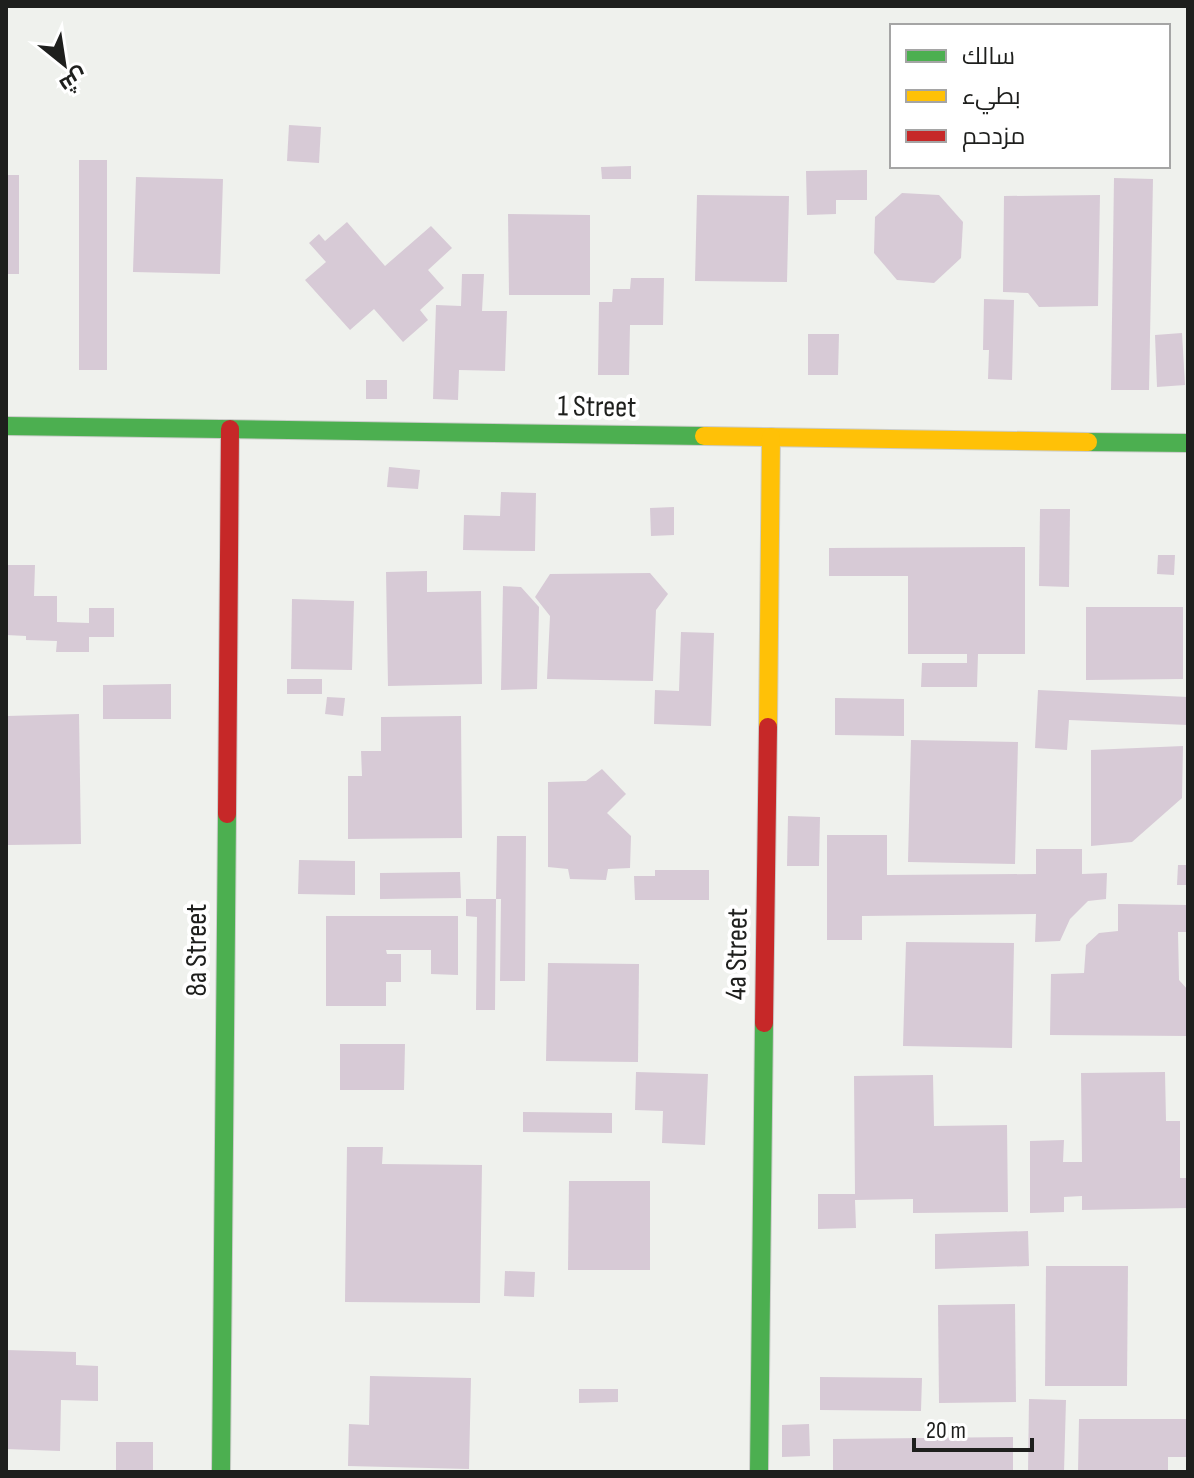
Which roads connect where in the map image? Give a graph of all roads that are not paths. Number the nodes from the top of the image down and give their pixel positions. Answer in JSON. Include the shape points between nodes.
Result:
{"nodes":[{"id":1,"x":6,"y":426,"type":"edge"},
{"id":2,"x":230,"y":429,"type":"junction"},
{"id":3,"x":771,"y":437,"type":"junction"},
{"id":4,"x":1188,"y":443,"type":"edge"},
{"id":5,"x":221,"y":1472,"type":"edge"},
{"id":6,"x":759,"y":1472,"type":"edge"}],
"edges":[{"from":1,"to":2,"type":"street","name":"1 Street"},
{"from":2,"to":3,"type":"street","name":"1 Street"},
{"from":2,"to":5,"type":"street","name":"8a Street"},
{"from":3,"to":4,"type":"street","name":"1 Street"},
{"from":3,"to":6,"type":"street","name":"4a Street"}]}
